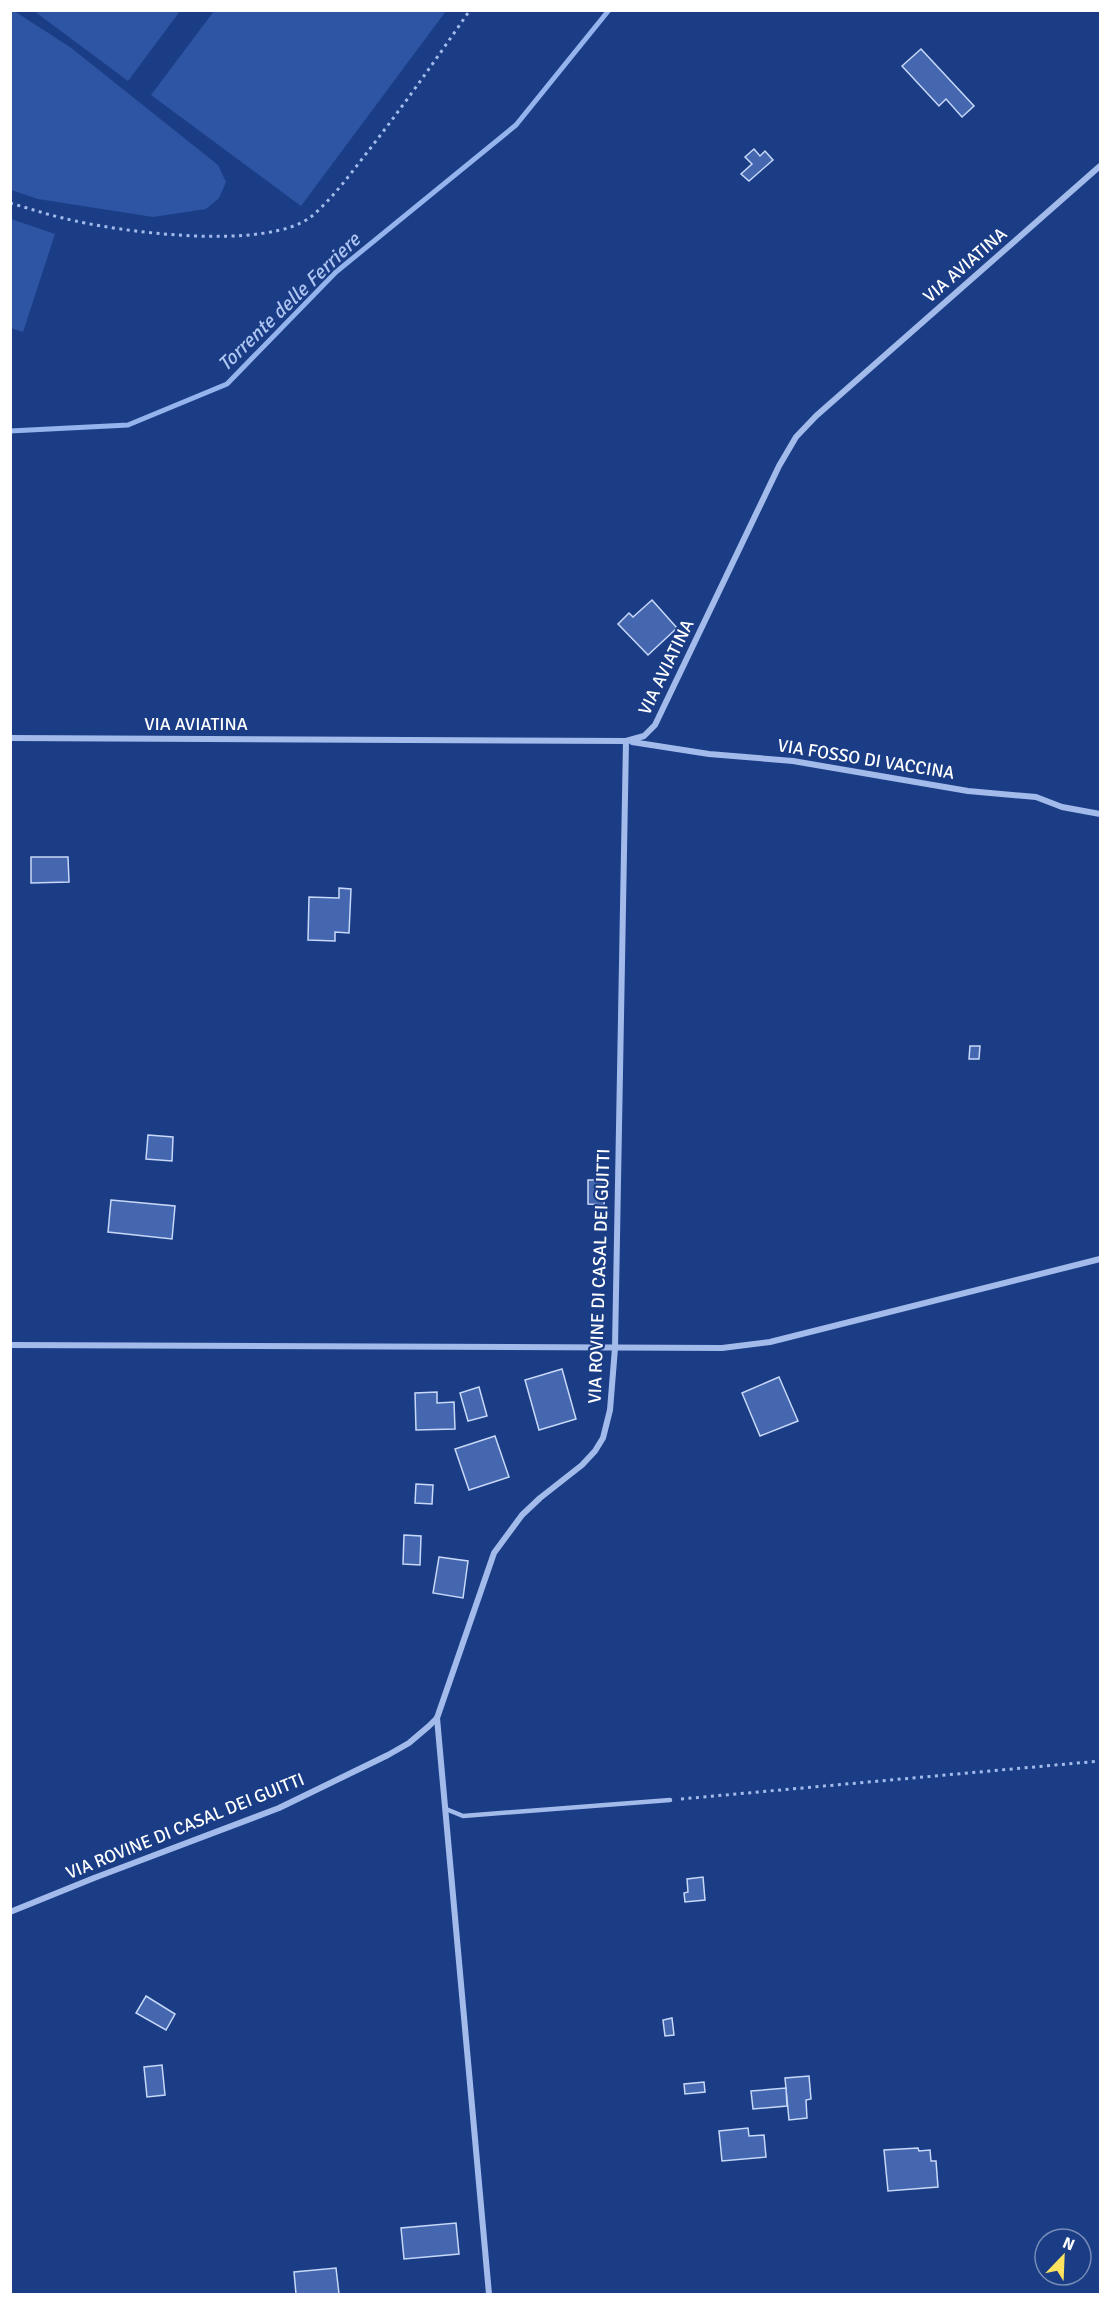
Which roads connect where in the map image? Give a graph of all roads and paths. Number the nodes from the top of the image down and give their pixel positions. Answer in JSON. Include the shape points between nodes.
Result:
{"nodes":[{"id":1,"x":470,"y":10,"type":"edge"},
{"id":2,"x":1101,"y":166,"type":"edge"},
{"id":3,"x":10,"y":203,"type":"edge"},
{"id":4,"x":10,"y":738,"type":"edge"},
{"id":5,"x":626,"y":741,"type":"junction"},
{"id":6,"x":1101,"y":814,"type":"edge"},
{"id":7,"x":1101,"y":1259,"type":"edge"},
{"id":8,"x":10,"y":1345,"type":"edge"},
{"id":9,"x":615,"y":1348,"type":"junction"},
{"id":10,"x":437,"y":1718,"type":"junction"},
{"id":11,"x":1101,"y":1761,"type":"edge"},
{"id":12,"x":670,"y":1800,"type":"joint"},
{"id":13,"x":446,"y":1809,"type":"junction"},
{"id":14,"x":10,"y":1912,"type":"edge"},
{"id":15,"x":489,"y":2295,"type":"edge"}],
"edges":[{"from":1,"to":3,"type":"path","via":[[340,188],[311,217],[288,228],[253,235],[124,230],[64,219]]},
{"from":2,"to":5,"type":"street","name":"VIA AVIATINA","via":[[816,416],[796,438],[773,476],[655,724],[644,736]]},
{"from":4,"to":5,"type":"street","name":"VIA AVIATINA"},
{"from":5,"to":6,"type":"street","name":"VIA FOSSO DI VACCINA","via":[[691,752],[793,761],[968,791],[1036,797],[1062,807]]},
{"from":5,"to":9,"type":"street","name":"VIA ROVINE DI CASAL DEI GUITTI"},
{"from":7,"to":9,"type":"street","via":[[770,1342],[711,1349]]},
{"from":8,"to":9,"type":"street"},
{"from":9,"to":10,"type":"street","name":"VIA ROVINE DI CASAL DEI GUITTI","via":[[610,1410],[603,1438],[582,1465],[522,1515],[494,1553]]},
{"from":10,"to":13,"type":"street"},
{"from":10,"to":14,"type":"street","name":"VIA ROVINE DI CASAL DEI GUITTI","via":[[409,1743],[388,1755],[279,1808]]},
{"from":11,"to":12,"type":"path"},
{"from":12,"to":13,"type":"lane","via":[[463,1816]]},
{"from":13,"to":15,"type":"street"}]}
